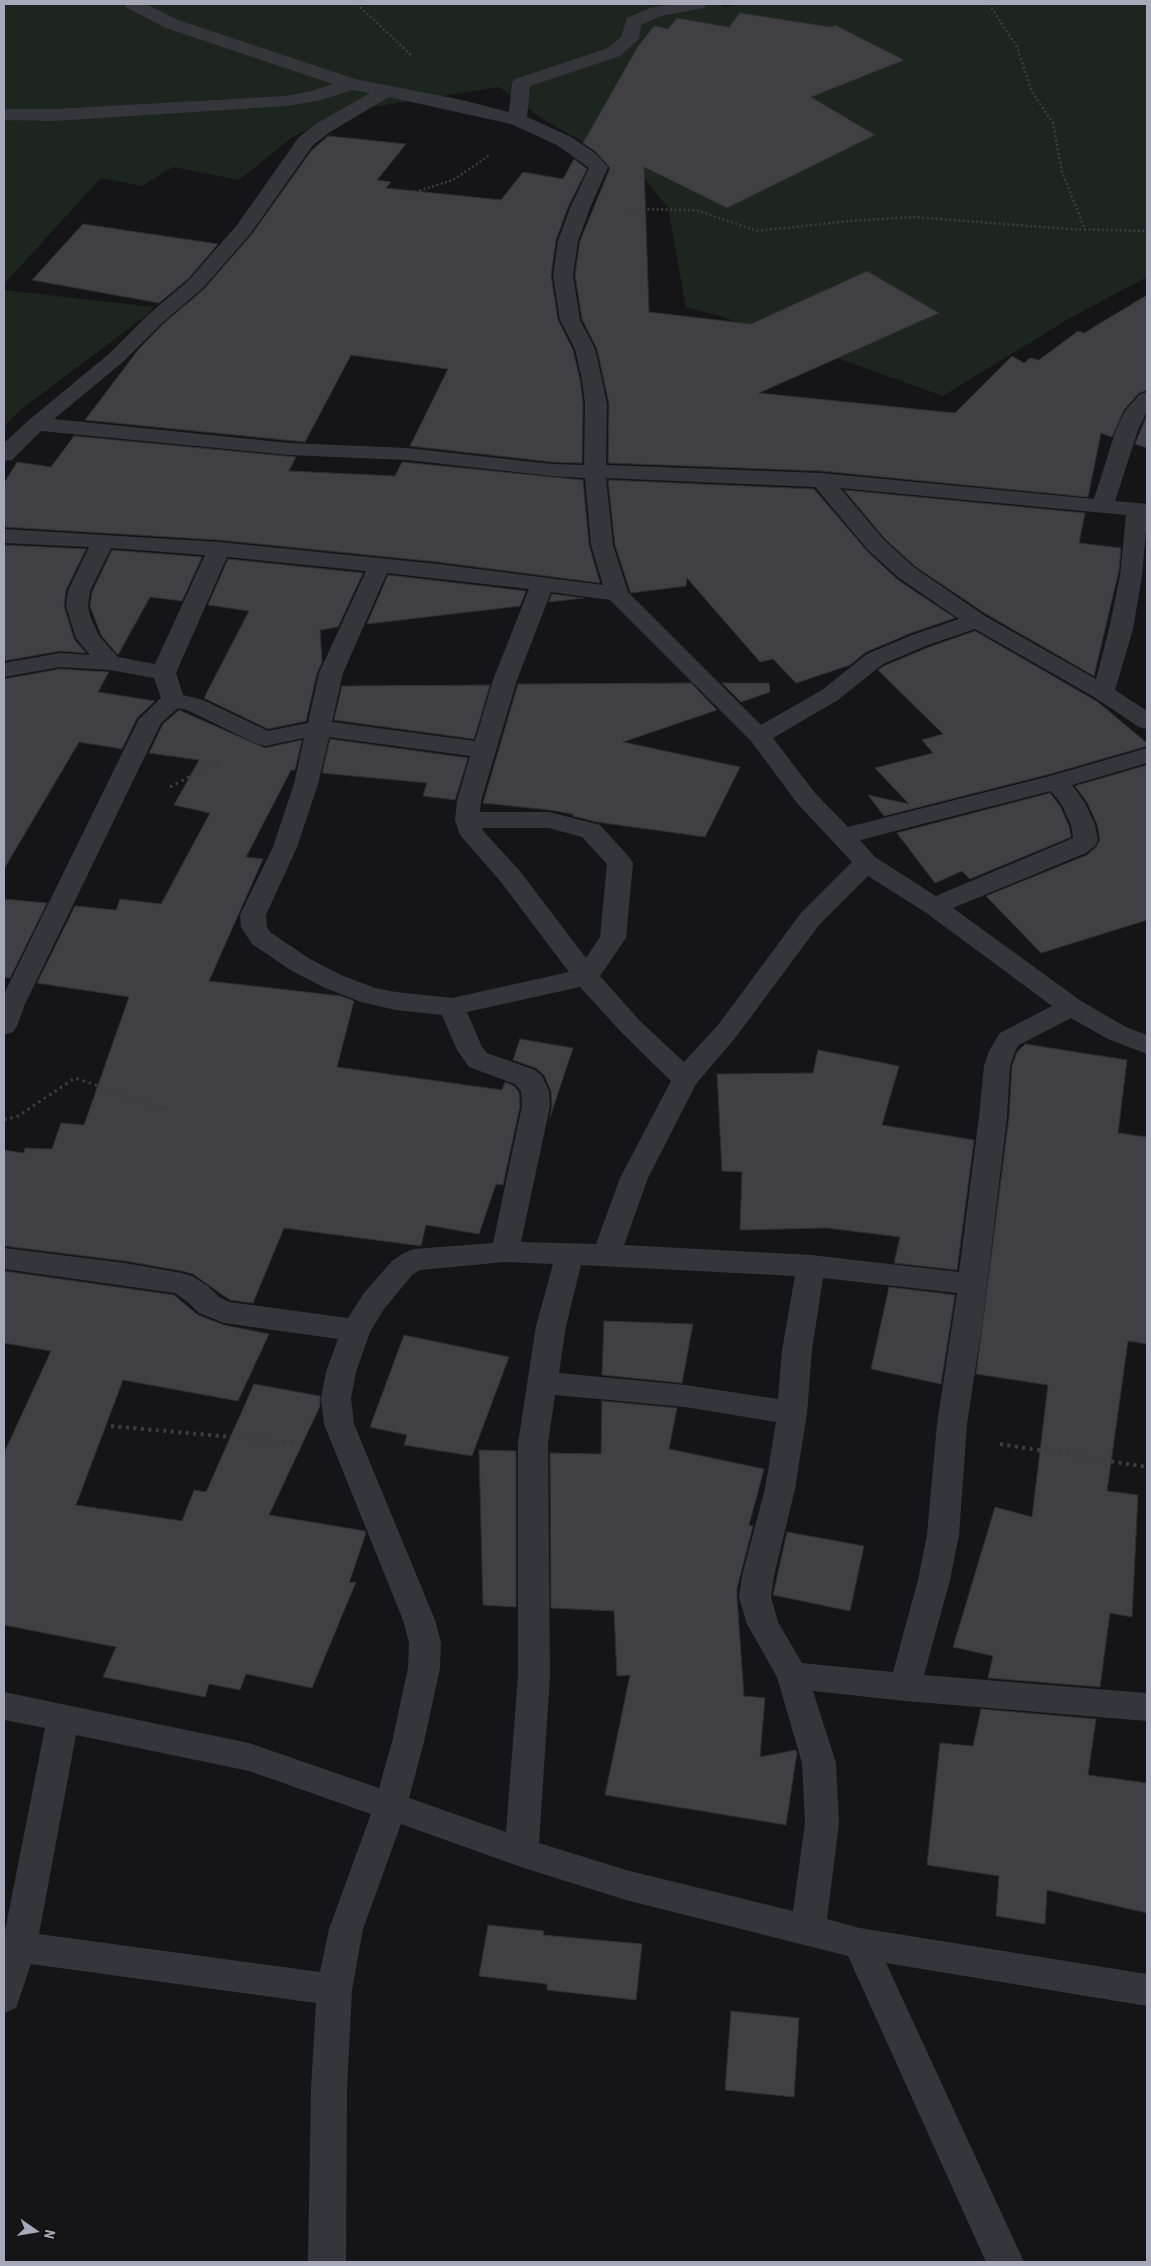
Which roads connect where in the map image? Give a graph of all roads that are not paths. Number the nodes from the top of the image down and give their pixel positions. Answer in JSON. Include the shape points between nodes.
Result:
{"nodes":[{"id":1,"x":133,"y":4,"type":"edge"},
{"id":2,"x":698,"y":4,"type":"edge"},
{"id":3,"x":351,"y":84,"type":"junction"},
{"id":4,"x":385,"y":92,"type":"junction"},
{"id":5,"x":4,"y":115,"type":"edge"},
{"id":6,"x":518,"y":120,"type":"junction"},
{"id":7,"x":1147,"y":398,"type":"edge"},
{"id":8,"x":36,"y":424,"type":"junction"},
{"id":9,"x":4,"y":455,"type":"edge"},
{"id":10,"x":595,"y":471,"type":"junction"},
{"id":11,"x":822,"y":480,"type":"junction"},
{"id":12,"x":1102,"y":508,"type":"junction"},
{"id":13,"x":1142,"y":511,"type":"edge"},
{"id":14,"x":4,"y":536,"type":"edge"},
{"id":15,"x":103,"y":542,"type":"junction"},
{"id":16,"x":219,"y":549,"type":"junction"},
{"id":17,"x":379,"y":566,"type":"junction"},
{"id":18,"x":542,"y":585,"type":"junction"},
{"id":19,"x":617,"y":594,"type":"junction"},
{"id":20,"x":977,"y":621,"type":"junction"},
{"id":21,"x":110,"y":664,"type":"junction"},
{"id":22,"x":4,"y":670,"type":"edge"},
{"id":23,"x":164,"y":673,"type":"junction"},
{"id":24,"x":1102,"y":692,"type":"junction"},
{"id":25,"x":173,"y":700,"type":"junction"},
{"id":26,"x":1147,"y":722,"type":"edge"},
{"id":27,"x":319,"y":728,"type":"junction"},
{"id":28,"x":759,"y":736,"type":"junction"},
{"id":29,"x":485,"y":750,"type":"junction"},
{"id":30,"x":1147,"y":755,"type":"edge"},
{"id":31,"x":1057,"y":782,"type":"junction"},
{"id":32,"x":467,"y":820,"type":"junction"},
{"id":33,"x":843,"y":836,"type":"junction"},
{"id":34,"x":866,"y":863,"type":"junction"},
{"id":35,"x":934,"y":906,"type":"junction"},
{"id":36,"x":586,"y":977,"type":"junction"},
{"id":37,"x":452,"y":1008,"type":"junction"},
{"id":38,"x":1072,"y":1008,"type":"junction"},
{"id":39,"x":4,"y":1026,"type":"edge"},
{"id":40,"x":1147,"y":1045,"type":"edge"},
{"id":41,"x":685,"y":1079,"type":"junction"},
{"id":42,"x":505,"y":1252,"type":"junction"},
{"id":43,"x":570,"y":1254,"type":"junction"},
{"id":44,"x":606,"y":1255,"type":"junction"},
{"id":45,"x":4,"y":1258,"type":"edge"},
{"id":46,"x":811,"y":1266,"type":"junction"},
{"id":47,"x":971,"y":1284,"type":"junction"},
{"id":48,"x":356,"y":1330,"type":"junction"},
{"id":49,"x":543,"y":1383,"type":"junction"},
{"id":50,"x":792,"y":1413,"type":"junction"},
{"id":51,"x":792,"y":1675,"type":"junction"},
{"id":52,"x":905,"y":1687,"type":"junction"},
{"id":53,"x":4,"y":1706,"type":"edge"},
{"id":54,"x":1147,"y":1707,"type":"edge"},
{"id":55,"x":63,"y":1718,"type":"junction"},
{"id":56,"x":390,"y":1807,"type":"junction"},
{"id":57,"x":522,"y":1852,"type":"junction"},
{"id":58,"x":808,"y":1930,"type":"junction"},
{"id":59,"x":860,"y":1943,"type":"junction"},
{"id":60,"x":19,"y":1947,"type":"junction"},
{"id":61,"x":334,"y":1990,"type":"junction"},
{"id":62,"x":1147,"y":1990,"type":"edge"},
{"id":63,"x":4,"y":1997,"type":"edge"},
{"id":64,"x":327,"y":2262,"type":"edge"},
{"id":65,"x":1005,"y":2262,"type":"edge"}],
"edges":[{"from":1,"to":3,"type":"street","via":[[172,24]]},
{"from":2,"to":6,"type":"street","via":[[656,12],[633,22],[630,39],[614,52],[521,83]]},
{"from":3,"to":4,"type":"street"},
{"from":3,"to":5,"type":"street","via":[[287,102]]},
{"from":4,"to":6,"type":"street"},
{"from":4,"to":8,"type":"street","via":[[323,128],[306,142],[244,229],[196,284],[117,357]]},
{"from":6,"to":10,"type":"street","via":[[564,141],[599,167],[568,242],[563,275],[570,320],[585,349],[596,404]]},
{"from":7,"to":12,"type":"street","via":[[1127,430]]},
{"from":8,"to":9,"type":"street"},
{"from":8,"to":10,"type":"street","via":[[289,449],[407,454],[519,468]]},
{"from":10,"to":11,"type":"street"},
{"from":10,"to":19,"type":"street","via":[[602,545]]},
{"from":11,"to":12,"type":"street"},
{"from":11,"to":20,"type":"street","via":[[876,545],[907,573]]},
{"from":12,"to":13,"type":"street"},
{"from":13,"to":24,"type":"street","via":[[1121,629]]},
{"from":14,"to":15,"type":"street"},
{"from":15,"to":16,"type":"street"},
{"from":15,"to":21,"type":"street","via":[[79,591],[78,606],[88,638]]},
{"from":16,"to":17,"type":"street"},
{"from":16,"to":23,"type":"street"},
{"from":17,"to":18,"type":"street"},
{"from":17,"to":27,"type":"street","via":[[331,673]]},
{"from":18,"to":19,"type":"street"},
{"from":18,"to":29,"type":"street","via":[[505,680]]},
{"from":19,"to":28,"type":"street"},
{"from":20,"to":24,"type":"street"},
{"from":20,"to":28,"type":"street","via":[[874,659],[830,695]]},
{"from":21,"to":22,"type":"street","via":[[60,660]]},
{"from":21,"to":23,"type":"street"},
{"from":23,"to":25,"type":"street"},
{"from":24,"to":26,"type":"street"},
{"from":25,"to":27,"type":"street","via":[[194,705],[265,739]]},
{"from":25,"to":39,"type":"street","via":[[151,719]]},
{"from":27,"to":29,"type":"street"},
{"from":27,"to":37,"type":"street","via":[[306,784],[284,847],[253,914],[254,927],[261,938],[332,981],[370,996]]},
{"from":28,"to":33,"type":"street","via":[[806,798]]},
{"from":29,"to":32,"type":"street","via":[[469,801]]},
{"from":30,"to":31,"type":"street"},
{"from":31,"to":33,"type":"street"},
{"from":31,"to":35,"type":"street","via":[[1073,804],[1086,840],[1077,848]]},
{"from":32,"to":36,"type":"street","via":[[472,835],[510,876]]},
{"from":32,"to":36,"type":"street","via":[[549,820],[590,831],[620,863],[613,938]]},
{"from":33,"to":34,"type":"street"},
{"from":34,"to":35,"type":"street"},
{"from":34,"to":41,"type":"street","via":[[810,919]]},
{"from":35,"to":38,"type":"street"},
{"from":36,"to":37,"type":"street"},
{"from":36,"to":41,"type":"street","via":[[631,1027]]},
{"from":37,"to":42,"type":"street","via":[[470,1050],[478,1060],[525,1077],[535,1091],[535,1112]]},
{"from":38,"to":40,"type":"street","via":[[1117,1033]]},
{"from":38,"to":47,"type":"street","via":[[1009,1039],[1002,1051],[997,1066]]},
{"from":41,"to":44,"type":"street","via":[[634,1178]]},
{"from":42,"to":43,"type":"street"},
{"from":42,"to":48,"type":"street","via":[[424,1258],[407,1263],[374,1301]]},
{"from":43,"to":44,"type":"street"},
{"from":43,"to":49,"type":"street","via":[[551,1326]]},
{"from":44,"to":46,"type":"street"},
{"from":45,"to":48,"type":"street","via":[[182,1284],[224,1312]]},
{"from":46,"to":47,"type":"street"},
{"from":46,"to":50,"type":"street","via":[[797,1350]]},
{"from":47,"to":52,"type":"street","via":[[950,1437],[942,1535],[936,1571]]},
{"from":48,"to":56,"type":"street","via":[[336,1398],[339,1424],[419,1620],[425,1643],[424,1668]]},
{"from":49,"to":50,"type":"street","via":[[685,1396]]},
{"from":49,"to":57,"type":"street","via":[[533,1443],[534,1676]]},
{"from":50,"to":51,"type":"street","via":[[780,1489],[755,1597],[763,1624]]},
{"from":51,"to":52,"type":"street"},
{"from":51,"to":58,"type":"street","via":[[819,1763],[822,1823]]},
{"from":52,"to":54,"type":"street"},
{"from":53,"to":55,"type":"street"},
{"from":55,"to":56,"type":"street","via":[[249,1757]]},
{"from":55,"to":60,"type":"street"},
{"from":56,"to":57,"type":"street"},
{"from":56,"to":61,"type":"street","via":[[346,1929]]},
{"from":57,"to":58,"type":"street","via":[[626,1885]]},
{"from":58,"to":59,"type":"street"},
{"from":59,"to":62,"type":"street"},
{"from":59,"to":65,"type":"street"},
{"from":60,"to":61,"type":"street"},
{"from":60,"to":63,"type":"street"},
{"from":61,"to":64,"type":"street","via":[[328,2089]]}]}
